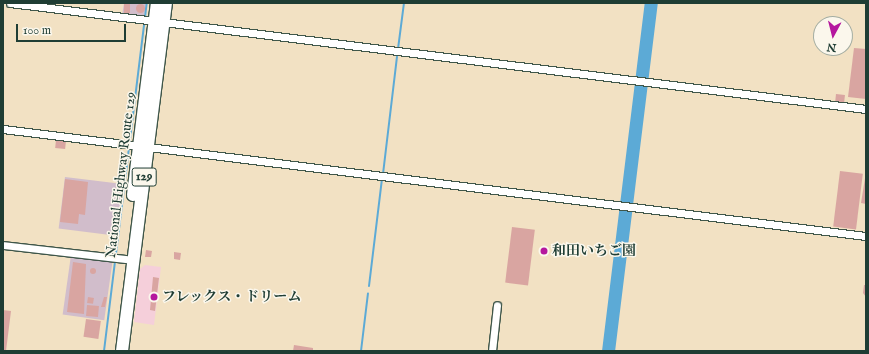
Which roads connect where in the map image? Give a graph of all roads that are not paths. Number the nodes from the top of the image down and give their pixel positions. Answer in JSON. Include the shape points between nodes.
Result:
{"nodes":[{"id":1,"x":10,"y":3,"type":"edge"},
{"id":2,"x":157,"y":3,"type":"edge"},
{"id":3,"x":166,"y":3,"type":"edge"},
{"id":4,"x":152,"y":21,"type":"junction"},
{"id":5,"x":866,"y":109,"type":"edge"},
{"id":6,"x":3,"y":129,"type":"edge"},
{"id":7,"x":136,"y":145,"type":"junction"},
{"id":8,"x":866,"y":236,"type":"edge"},
{"id":9,"x":3,"y":244,"type":"edge"},
{"id":10,"x":119,"y":258,"type":"junction"},
{"id":11,"x":497,"y":305,"type":"dead end"},
{"id":12,"x":114,"y":351,"type":"edge"},
{"id":13,"x":122,"y":351,"type":"edge"},
{"id":14,"x":492,"y":351,"type":"edge"}],
"edges":[{"from":1,"to":4,"type":"street"},
{"from":2,"to":4,"type":"highway","name":"National Highway Route 129","number":"129"},
{"from":3,"to":4,"type":"highway","name":"National Highway Route 129","number":"129"},
{"from":4,"to":5,"type":"street"},
{"from":4,"to":7,"type":"highway","name":"National Highway Route 129","number":"129"},
{"from":6,"to":7,"type":"street"},
{"from":7,"to":8,"type":"street"},
{"from":7,"to":10,"type":"highway","name":"National Highway Route 129","number":"129"},
{"from":7,"to":13,"type":"highway","name":"National Highway Route 129","number":"129"},
{"from":9,"to":10,"type":"street"},
{"from":10,"to":12,"type":"highway","name":"National Highway Route 129","number":"129"},
{"from":11,"to":14,"type":"street"}]}
